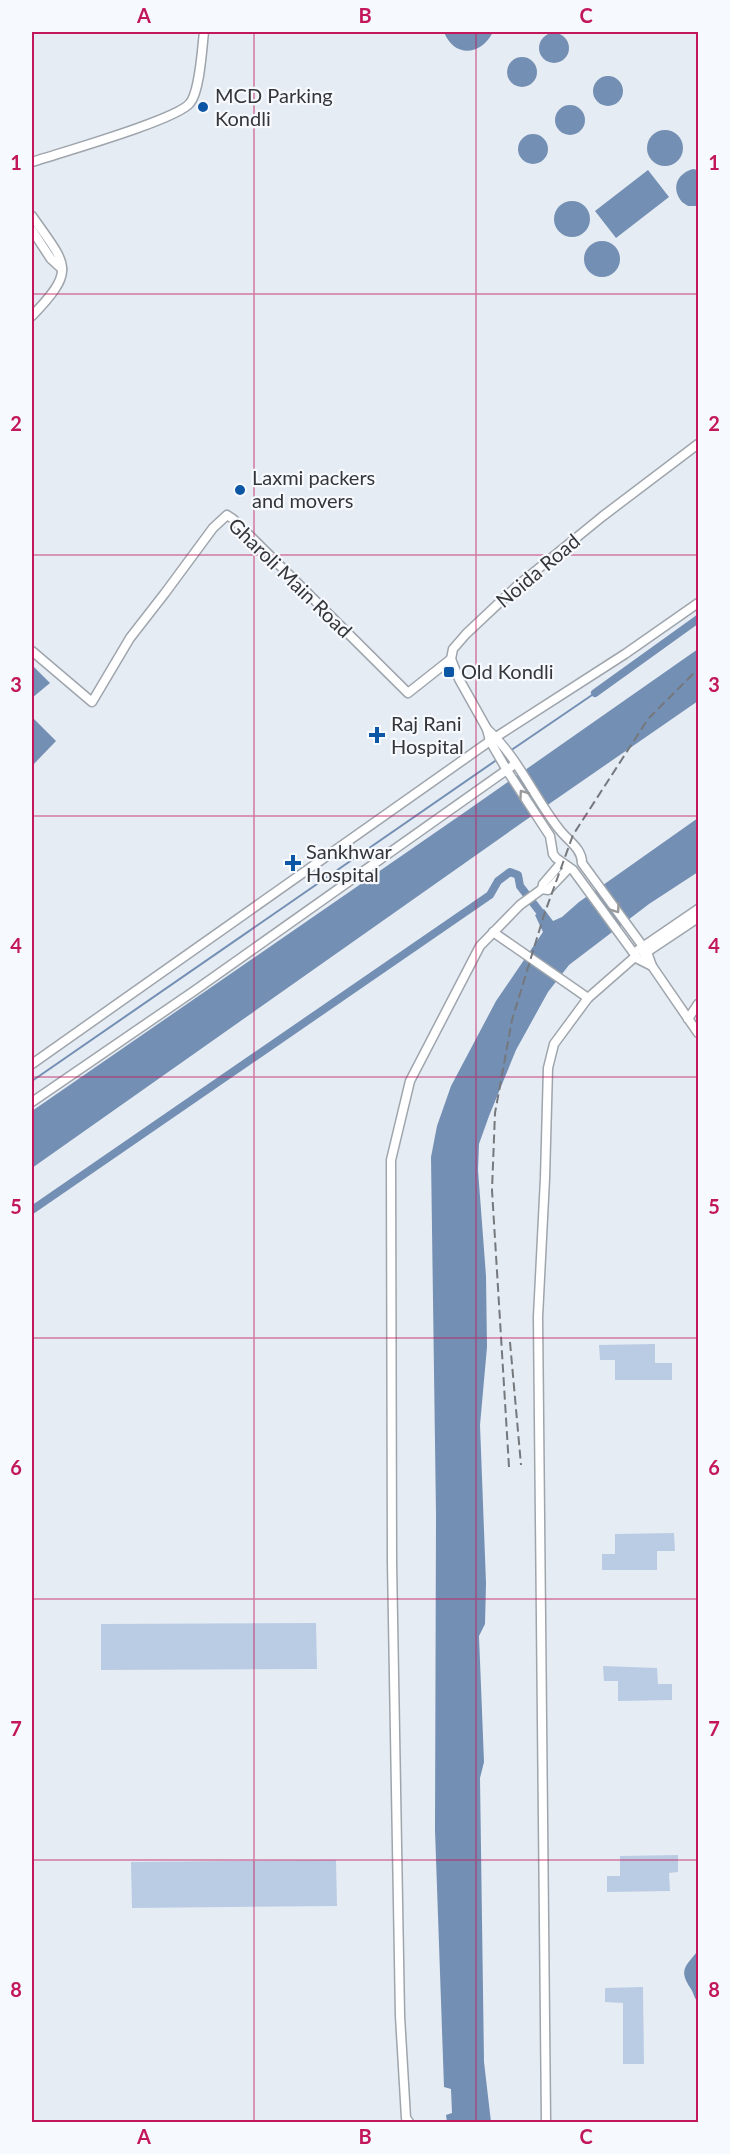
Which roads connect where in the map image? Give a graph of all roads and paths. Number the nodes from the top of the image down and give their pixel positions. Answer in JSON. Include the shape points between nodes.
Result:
{"nodes":[{"id":1,"x":204,"y":32,"type":"edge"},
{"id":2,"x":32,"y":162,"type":"edge"},
{"id":3,"x":32,"y":216,"type":"edge"},
{"id":4,"x":32,"y":230,"type":"edge"},
{"id":5,"x":63,"y":269,"type":"junction"},
{"id":6,"x":32,"y":316,"type":"edge"},
{"id":7,"x":699,"y":444,"type":"edge"},
{"id":8,"x":699,"y":603,"type":"edge"},
{"id":9,"x":32,"y":651,"type":"edge"},
{"id":10,"x":451,"y":659,"type":"junction"},
{"id":11,"x":495,"y":743,"type":"junction"},
{"id":12,"x":510,"y":765,"type":"junction"},
{"id":13,"x":542,"y":813,"type":"junction"},
{"id":14,"x":567,"y":838,"type":"junction"},
{"id":15,"x":551,"y":844,"type":"junction"},
{"id":16,"x":582,"y":863,"type":"junction"},
{"id":17,"x":568,"y":867,"type":"junction"},
{"id":18,"x":699,"y":909,"type":"edge"},
{"id":19,"x":699,"y":918,"type":"edge"},
{"id":20,"x":493,"y":932,"type":"junction"},
{"id":21,"x":642,"y":947,"type":"junction"},
{"id":22,"x":634,"y":954,"type":"junction"},
{"id":23,"x":652,"y":966,"type":"junction"},
{"id":24,"x":588,"y":998,"type":"junction"},
{"id":25,"x":699,"y":1004,"type":"edge"},
{"id":26,"x":688,"y":1019,"type":"junction"},
{"id":27,"x":699,"y":1033,"type":"edge"},
{"id":28,"x":32,"y":1064,"type":"edge"},
{"id":29,"x":32,"y":1102,"type":"edge"},
{"id":30,"x":406,"y":2121,"type":"edge"},
{"id":31,"x":546,"y":2122,"type":"edge"}],
"edges":[{"from":1,"to":2,"type":"street","via":[[196,90],[183,111]]},
{"from":3,"to":5,"type":"street","via":[[56,250]]},
{"from":4,"to":5,"type":"street","via":[[51,259]]},
{"from":5,"to":6,"type":"street","via":[[58,287]]},
{"from":7,"to":10,"type":"street","name":"Noida Road","via":[[517,586],[466,634],[453,649]]},
{"from":8,"to":11,"type":"street"},
{"from":9,"to":10,"type":"street","name":"Gharoli Main Road","via":[[92,702],[130,638],[227,515],[408,693]]},
{"from":10,"to":11,"type":"street"},
{"from":11,"to":12,"type":"street"},
{"from":11,"to":28,"type":"street"},
{"from":12,"to":13,"type":"street"},
{"from":12,"to":29,"type":"street","via":[[365,872]]},
{"from":13,"to":14,"type":"street"},
{"from":13,"to":15,"type":"street"},
{"from":14,"to":15,"type":"street","via":[[556,838]]},
{"from":14,"to":16,"type":"street","via":[[579,851]]},
{"from":15,"to":17,"type":"street","via":[[553,854]]},
{"from":16,"to":17,"type":"street"},
{"from":16,"to":21,"type":"street","one_way":true},
{"from":17,"to":20,"type":"street","via":[[543,884]]},
{"from":17,"to":22,"type":"street"},
{"from":18,"to":21,"type":"street"},
{"from":19,"to":21,"type":"street"},
{"from":20,"to":24,"type":"street"},
{"from":20,"to":30,"type":"street","via":[[480,946],[414,1070],[391,1160],[392,1526],[400,2016]]},
{"from":21,"to":22,"type":"street"},
{"from":21,"to":23,"type":"street"},
{"from":22,"to":23,"type":"street"},
{"from":22,"to":24,"type":"street"},
{"from":23,"to":26,"type":"street"},
{"from":24,"to":31,"type":"street","via":[[554,1044],[548,1068],[538,1300]]},
{"from":25,"to":26,"type":"street"},
{"from":26,"to":27,"type":"street"}]}
